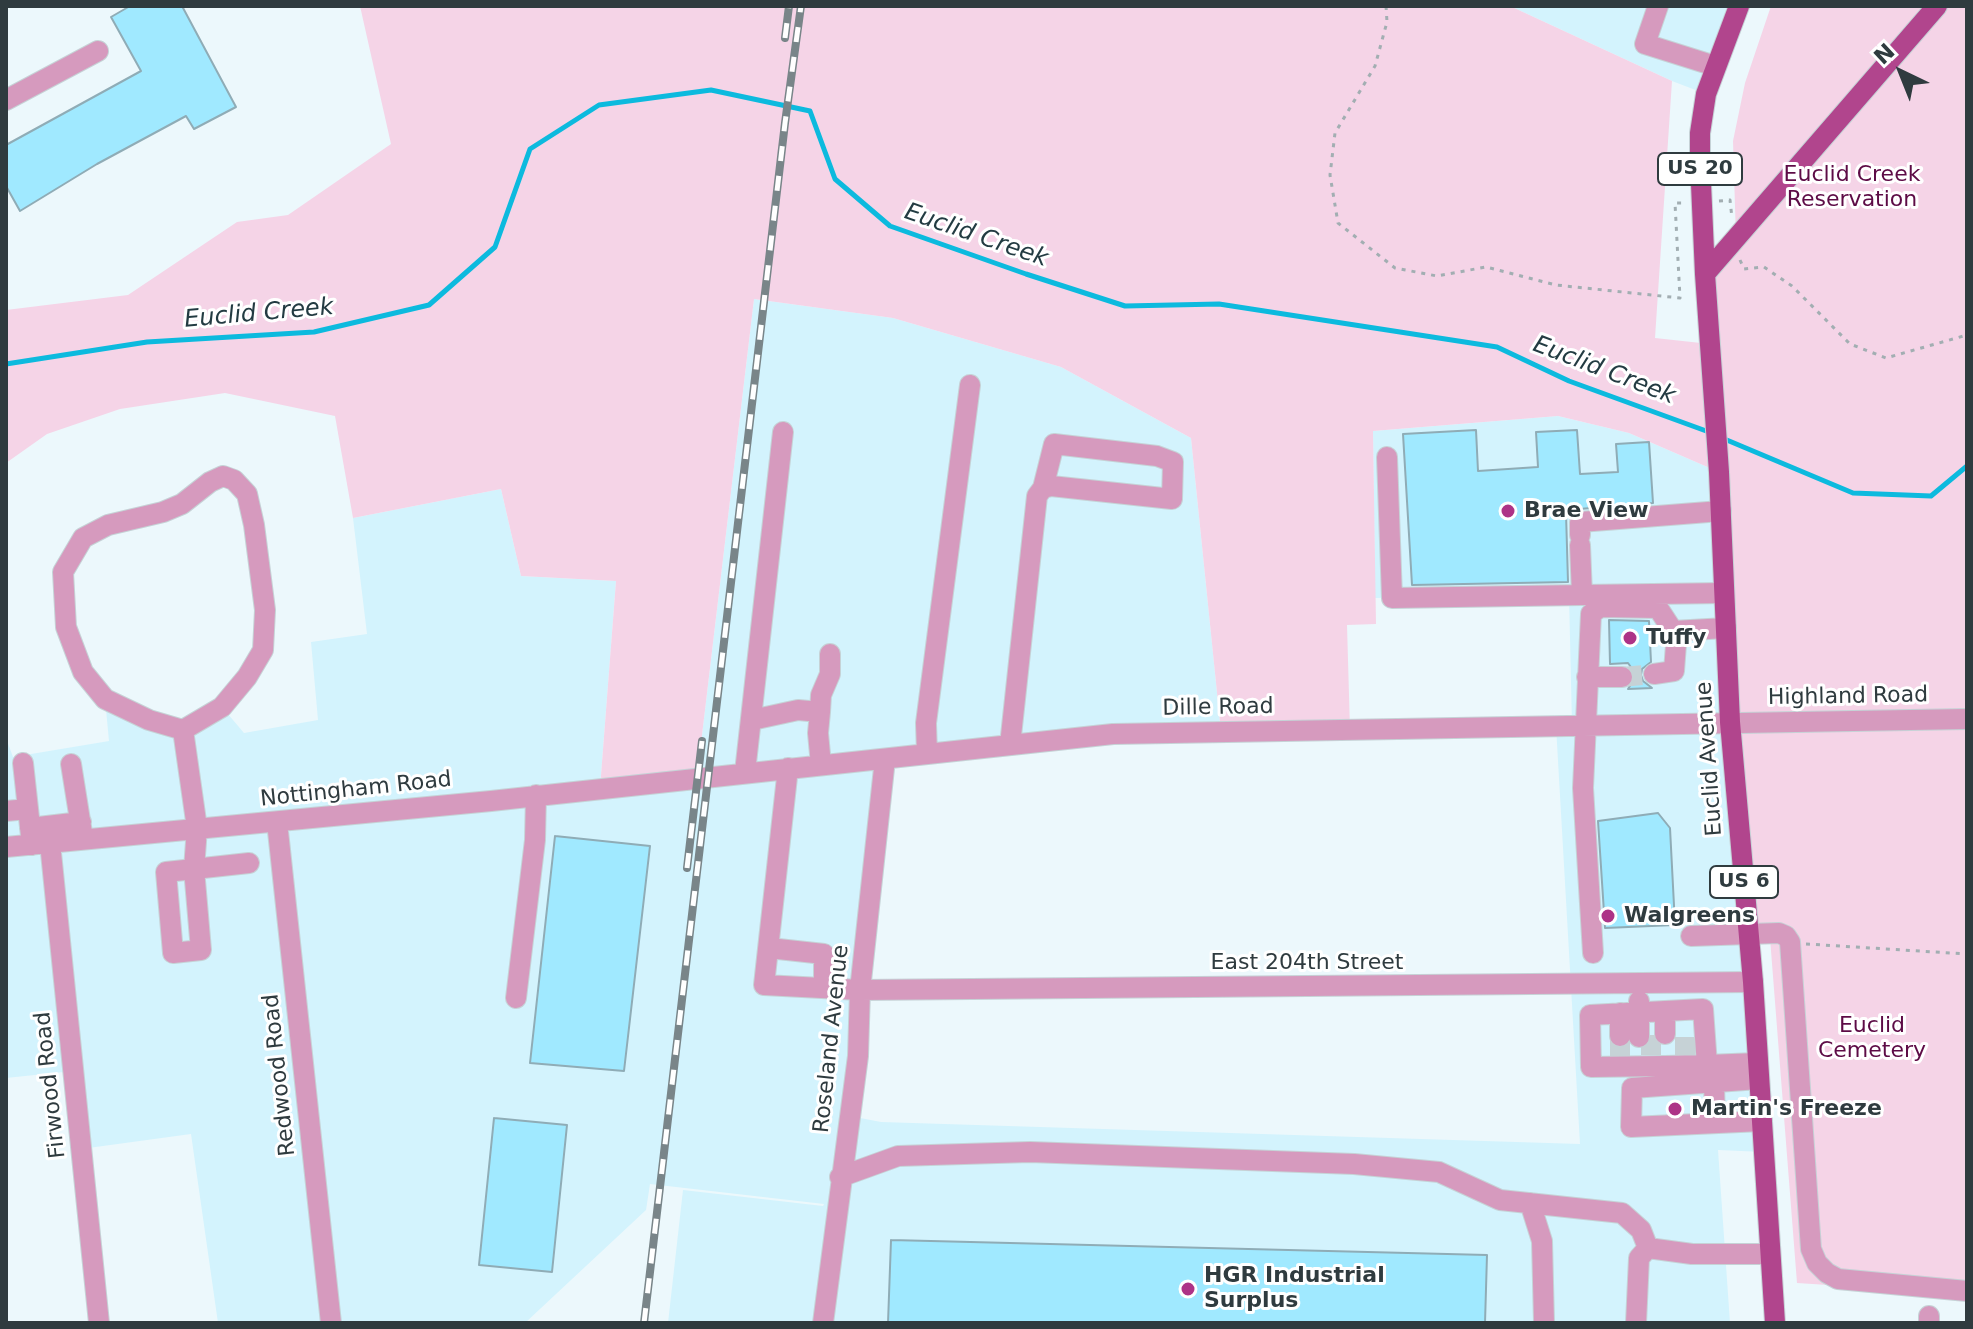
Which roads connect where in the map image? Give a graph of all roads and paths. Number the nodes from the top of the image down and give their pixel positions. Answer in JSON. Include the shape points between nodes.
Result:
{"nodes":[{"id":1,"x":1386,"y":6,"type":"edge"},
{"id":2,"x":1658,"y":6,"type":"edge"},
{"id":3,"x":1739,"y":6,"type":"edge"},
{"id":4,"x":1937,"y":6,"type":"edge"},
{"id":5,"x":98,"y":51,"type":"dead end"},
{"id":6,"x":1715,"y":66,"type":"junction"},
{"id":7,"x":6,"y":100,"type":"edge"},
{"id":8,"x":1723,"y":201,"type":"dead end"},
{"id":9,"x":1680,"y":203,"type":"dead end"},
{"id":10,"x":1731,"y":212,"type":"dead end"},
{"id":11,"x":1741,"y":268,"type":"dead end"},
{"id":12,"x":1705,"y":274,"type":"junction"},
{"id":13,"x":1967,"y":335,"type":"edge"},
{"id":14,"x":970,"y":385,"type":"dead end"},
{"id":15,"x":783,"y":432,"type":"dead end"},
{"id":16,"x":1387,"y":457,"type":"dead end"},
{"id":17,"x":1043,"y":488,"type":"junction"},
{"id":18,"x":1721,"y":511,"type":"junction"},
{"id":19,"x":1724,"y":593,"type":"junction"},
{"id":20,"x":1582,"y":595,"type":"junction"},
{"id":21,"x":1726,"y":628,"type":"junction"},
{"id":22,"x":1677,"y":631,"type":"junction"},
{"id":23,"x":830,"y":654,"type":"dead end"},
{"id":24,"x":1654,"y":674,"type":"tunnel mouth"},
{"id":25,"x":1587,"y":677,"type":"junction"},
{"id":26,"x":1622,"y":677,"type":"tunnel mouth"},
{"id":27,"x":820,"y":712,"type":"junction"},
{"id":28,"x":1967,"y":719,"type":"edge"},
{"id":29,"x":752,"y":720,"type":"junction"},
{"id":30,"x":1730,"y":722,"type":"junction"},
{"id":31,"x":1584,"y":725,"type":"junction"},
{"id":32,"x":183,"y":730,"type":"junction"},
{"id":33,"x":1010,"y":745,"type":"junction"},
{"id":34,"x":927,"y":754,"type":"junction"},
{"id":35,"x":885,"y":759,"type":"junction"},
{"id":36,"x":23,"y":763,"type":"dead end"},
{"id":37,"x":71,"y":764,"type":"dead end"},
{"id":38,"x":821,"y":765,"type":"junction"},
{"id":39,"x":788,"y":768,"type":"junction"},
{"id":40,"x":745,"y":772,"type":"junction"},
{"id":41,"x":710,"y":776,"type":"joint"},
{"id":42,"x":536,"y":795,"type":"junction"},
{"id":43,"x":6,"y":811,"type":"edge"},
{"id":44,"x":277,"y":822,"type":"junction"},
{"id":45,"x":197,"y":828,"type":"junction"},
{"id":46,"x":35,"y":831,"type":"junction"},
{"id":47,"x":82,"y":831,"type":"junction"},
{"id":48,"x":6,"y":847,"type":"edge"},
{"id":49,"x":249,"y":863,"type":"dead end"},
{"id":50,"x":194,"y":869,"type":"junction"},
{"id":51,"x":1691,"y":936,"type":"dead end"},
{"id":52,"x":1749,"y":936,"type":"junction"},
{"id":53,"x":1790,"y":942,"type":"junction"},
{"id":54,"x":769,"y":948,"type":"junction"},
{"id":55,"x":201,"y":950,"type":"dead end"},
{"id":56,"x":1593,"y":953,"type":"dead end"},
{"id":57,"x":1967,"y":954,"type":"edge"},
{"id":58,"x":1753,"y":982,"type":"junction"},
{"id":59,"x":1685,"y":983,"type":"junction"},
{"id":60,"x":1638,"y":985,"type":"junction"},
{"id":61,"x":824,"y":988,"type":"junction"},
{"id":62,"x":860,"y":990,"type":"junction"},
{"id":63,"x":516,"y":998,"type":"dead end"},
{"id":64,"x":1643,"y":1012,"type":"junction"},
{"id":65,"x":1643,"y":1053,"type":"junction"},
{"id":66,"x":1758,"y":1071,"type":"junction"},
{"id":67,"x":1710,"y":1074,"type":"junction"},
{"id":68,"x":1762,"y":1121,"type":"junction"},
{"id":69,"x":1715,"y":1123,"type":"junction"},
{"id":70,"x":840,"y":1177,"type":"junction"},
{"id":71,"x":1530,"y":1203,"type":"junction"},
{"id":72,"x":1648,"y":1248,"type":"junction"},
{"id":73,"x":1770,"y":1254,"type":"junction"},
{"id":74,"x":1967,"y":1291,"type":"edge"},
{"id":75,"x":99,"y":1323,"type":"edge"},
{"id":76,"x":331,"y":1323,"type":"edge"},
{"id":77,"x":823,"y":1323,"type":"edge"},
{"id":78,"x":1544,"y":1323,"type":"edge"},
{"id":79,"x":1636,"y":1323,"type":"edge"},
{"id":80,"x":1775,"y":1323,"type":"edge"}],
"edges":[{"from":1,"to":9,"type":"path","via":[[1375,66],[1335,133],[1330,175],[1338,223],[1395,268],[1437,276],[1486,267],[1556,285],[1680,298],[1675,203]]},
{"from":2,"to":6,"type":"street","via":[[1645,44]]},
{"from":3,"to":6,"type":"main road","name":"Euclid Avenue","number":"US 20"},
{"from":4,"to":12,"type":"main road"},
{"from":5,"to":7,"type":"street"},
{"from":6,"to":12,"type":"main road","name":"Euclid Avenue","number":"US 20","via":[[1700,133]]},
{"from":8,"to":10,"type":"path","via":[[1730,200]]},
{"from":11,"to":13,"type":"path","via":[[1764,267],[1792,286],[1850,344],[1886,358]]},
{"from":12,"to":18,"type":"main road","name":"Euclid Avenue","number":"US 6"},
{"from":14,"to":34,"type":"street","via":[[926,723]]},
{"from":15,"to":29,"type":"street"},
{"from":16,"to":20,"type":"street","via":[[1392,598]]},
{"from":17,"to":17,"type":"street","via":[[1172,499],[1173,462],[1054,444]]},
{"from":17,"to":33,"type":"street","via":[[1037,496]]},
{"from":18,"to":19,"type":"main road","name":"Euclid Avenue","number":"US 6"},
{"from":18,"to":20,"type":"street","via":[[1580,522]]},
{"from":19,"to":20,"type":"street"},
{"from":19,"to":21,"type":"main road","name":"Euclid Avenue","number":"US 6"},
{"from":21,"to":22,"type":"street"},
{"from":21,"to":30,"type":"main road","name":"Euclid Avenue","number":"US 6"},
{"from":22,"to":24,"type":"street","via":[[1674,671]]},
{"from":22,"to":25,"type":"street","via":[[1658,608],[1594,609]]},
{"from":23,"to":27,"type":"street"},
{"from":25,"to":26,"type":"street"},
{"from":25,"to":31,"type":"street"},
{"from":27,"to":29,"type":"street","via":[[798,710]]},
{"from":27,"to":38,"type":"street"},
{"from":28,"to":30,"type":"street","name":"Highland Road"},
{"from":29,"to":40,"type":"street"},
{"from":30,"to":31,"type":"street","name":"Dille Road"},
{"from":30,"to":52,"type":"main road","name":"Euclid Avenue","number":"US 6"},
{"from":31,"to":33,"type":"street","name":"Dille Road","via":[[1113,734]]},
{"from":31,"to":56,"type":"street"},
{"from":32,"to":32,"type":"street","via":[[105,699],[83,672],[66,627],[63,572],[83,538],[108,525],[173,508],[223,476],[247,494],[265,610],[263,650],[222,707]]},
{"from":32,"to":45,"type":"street"},
{"from":33,"to":34,"type":"street","name":"Dille Road"},
{"from":34,"to":35,"type":"street","name":"Dille Road"},
{"from":35,"to":38,"type":"street","name":"Dille Road"},
{"from":35,"to":62,"type":"street","name":"Roseland Avenue"},
{"from":36,"to":46,"type":"street","name":"Firwood Road"},
{"from":37,"to":47,"type":"street"},
{"from":38,"to":39,"type":"street","name":"Dille Road"},
{"from":39,"to":40,"type":"street","name":"Dille Road"},
{"from":39,"to":54,"type":"street"},
{"from":40,"to":41,"type":"street","name":"Dille Road"},
{"from":41,"to":42,"type":"street","name":"Nottingham Road"},
{"from":42,"to":44,"type":"street","name":"Nottingham Road"},
{"from":42,"to":63,"type":"street"},
{"from":43,"to":46,"type":"street"},
{"from":44,"to":45,"type":"street","name":"Nottingham Road"},
{"from":44,"to":76,"type":"street","name":"Redwood Road"},
{"from":45,"to":47,"type":"street","name":"Nottingham Road"},
{"from":45,"to":50,"type":"street"},
{"from":46,"to":47,"type":"street","name":"Nottingham Road"},
{"from":46,"to":48,"type":"street","name":"Nottingham Road"},
{"from":46,"to":75,"type":"street","name":"Firwood Road"},
{"from":49,"to":50,"type":"street"},
{"from":50,"to":55,"type":"street"},
{"from":51,"to":52,"type":"street"},
{"from":52,"to":53,"type":"street","via":[[1779,933]]},
{"from":52,"to":58,"type":"main road","name":"Euclid Avenue","number":"US 6"},
{"from":53,"to":57,"type":"path"},
{"from":53,"to":74,"type":"street","via":[[1811,1249],[1817,1263],[1838,1279]]},
{"from":54,"to":61,"type":"street","via":[[824,954]]},
{"from":54,"to":61,"type":"street","name":"East 204th Street","via":[[764,985]]},
{"from":58,"to":59,"type":"street","name":"East 204th Street"},
{"from":58,"to":66,"type":"main road","name":"Euclid Avenue","number":"US 6"},
{"from":59,"to":60,"type":"street","name":"East 204th Street"},
{"from":59,"to":64,"type":"street"},
{"from":60,"to":62,"type":"street","name":"East 204th Street"},
{"from":60,"to":64,"type":"street"},
{"from":61,"to":62,"type":"street","name":"East 204th Street"},
{"from":62,"to":70,"type":"street","name":"Roseland Avenue","via":[[858,1056]]},
{"from":64,"to":65,"type":"street"},
{"from":64,"to":65,"type":"street"},
{"from":64,"to":65,"type":"street"},
{"from":64,"to":65,"type":"street","via":[[1590,1015],[1591,1067]]},
{"from":64,"to":67,"type":"street","via":[[1703,1009]]},
{"from":65,"to":67,"type":"street"},
{"from":66,"to":67,"type":"street"},
{"from":66,"to":68,"type":"main road","name":"Euclid Avenue","number":"US 6"},
{"from":67,"to":69,"type":"street"},
{"from":67,"to":69,"type":"street","via":[[1632,1088],[1631,1127]]},
{"from":68,"to":69,"type":"street"},
{"from":68,"to":73,"type":"main road","name":"Euclid Avenue","number":"US 6"},
{"from":70,"to":71,"type":"street","via":[[898,1156],[1030,1152],[1191,1157],[1439,1172],[1500,1200]]},
{"from":70,"to":77,"type":"street","name":"Roseland Avenue"},
{"from":71,"to":72,"type":"street","via":[[1622,1213],[1641,1230]]},
{"from":71,"to":78,"type":"street","via":[[1542,1241]]},
{"from":72,"to":73,"type":"street"},
{"from":72,"to":79,"type":"street","via":[[1639,1258]]},
{"from":73,"to":80,"type":"main road","name":"Euclid Avenue","number":"US 6"}]}
